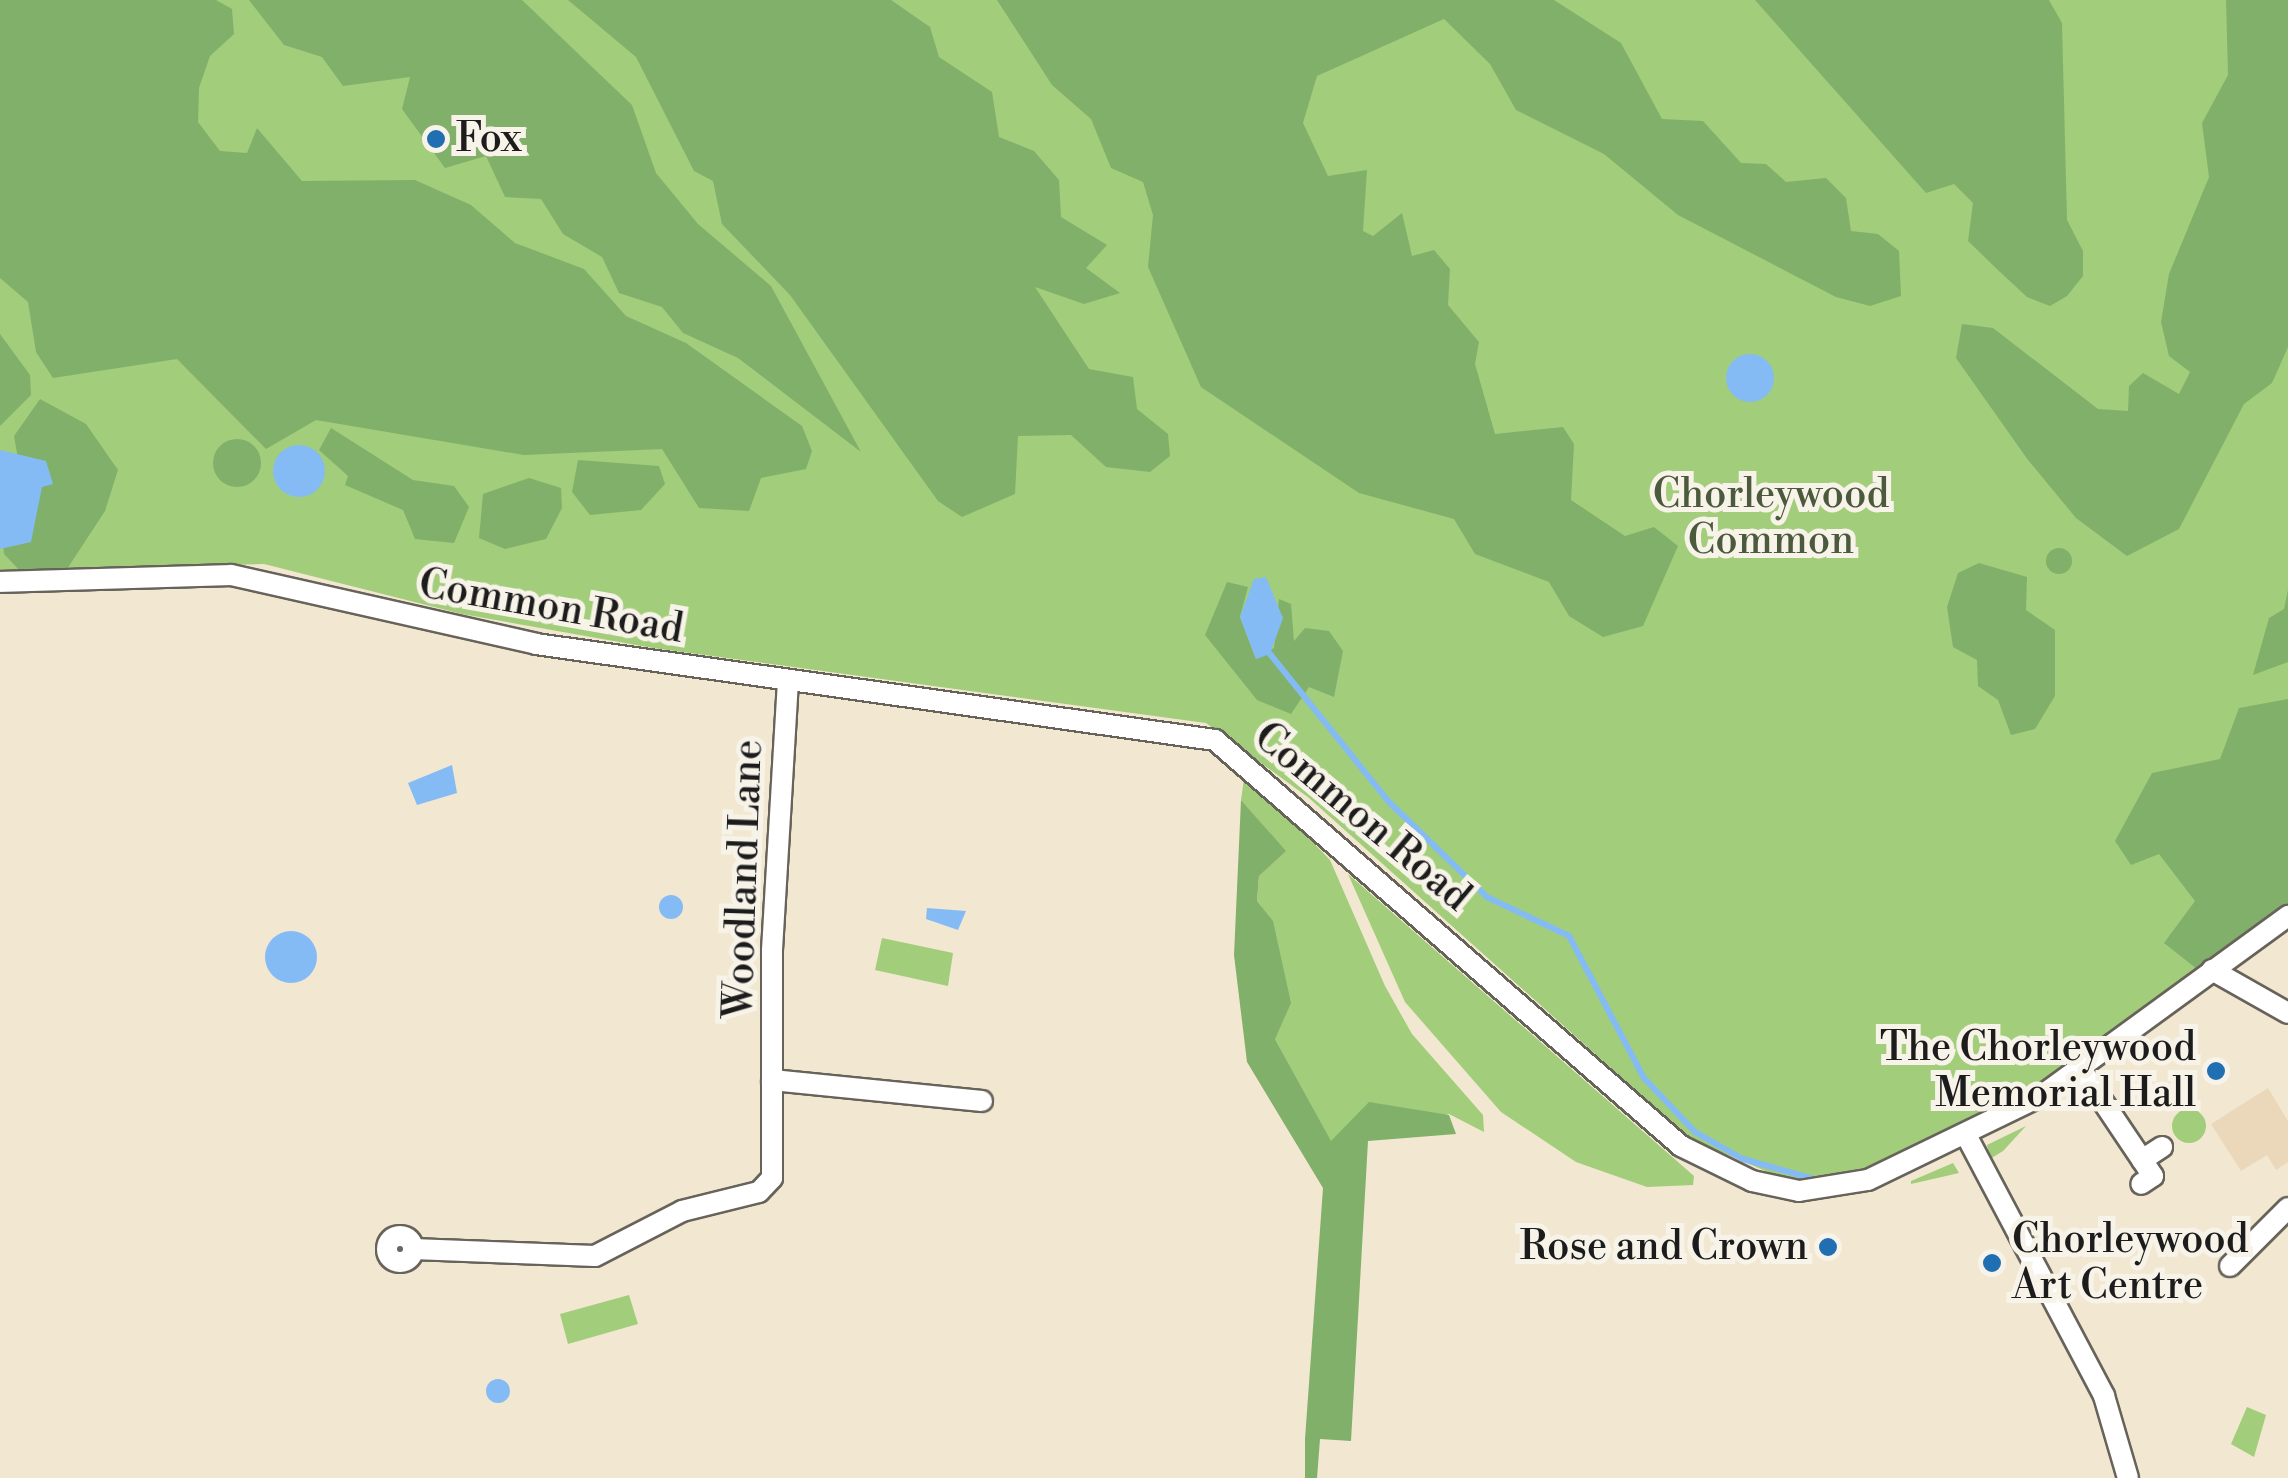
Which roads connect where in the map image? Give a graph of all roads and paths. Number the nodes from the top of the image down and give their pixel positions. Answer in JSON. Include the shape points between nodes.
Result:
{"nodes":[{"id":1,"x":0,"y":582,"type":"edge"},
{"id":2,"x":788,"y":682,"type":"junction"},
{"id":3,"x":2288,"y":916,"type":"edge"},
{"id":4,"x":2212,"y":970,"type":"junction"},
{"id":5,"x":2288,"y":1013,"type":"edge"},
{"id":6,"x":2081,"y":1070,"type":"junction"},
{"id":7,"x":772,"y":1080,"type":"junction"},
{"id":8,"x":982,"y":1101,"type":"dead end"},
{"id":9,"x":1966,"y":1135,"type":"junction"},
{"id":10,"x":2162,"y":1146,"type":"dead end"},
{"id":11,"x":2288,"y":1208,"type":"edge"},
{"id":12,"x":413,"y":1250,"type":"dead end"},
{"id":13,"x":2230,"y":1266,"type":"dead end"},
{"id":14,"x":2128,"y":1478,"type":"edge"}],
"edges":[{"from":1,"to":2,"type":"street","name":"Common Road","via":[[230,575],[536,644]]},
{"from":2,"to":7,"type":"street","name":"Woodland Lane"},
{"from":2,"to":9,"type":"street","name":"Common Road","via":[[1215,740],[1654,1124],[1752,1181],[1836,1188]]},
{"from":3,"to":4,"type":"street","name":"Common Road"},
{"from":4,"to":5,"type":"street"},
{"from":4,"to":6,"type":"street","name":"Common Road"},
{"from":6,"to":9,"type":"street","name":"Common Road"},
{"from":6,"to":10,"type":"street","via":[[2146,1173]]},
{"from":7,"to":8,"type":"street"},
{"from":7,"to":12,"type":"street","name":"Woodland Lane","via":[[776,1147],[759,1192],[682,1211],[595,1256]]},
{"from":9,"to":14,"type":"street","via":[[2089,1366]]},
{"from":11,"to":13,"type":"street"}]}
